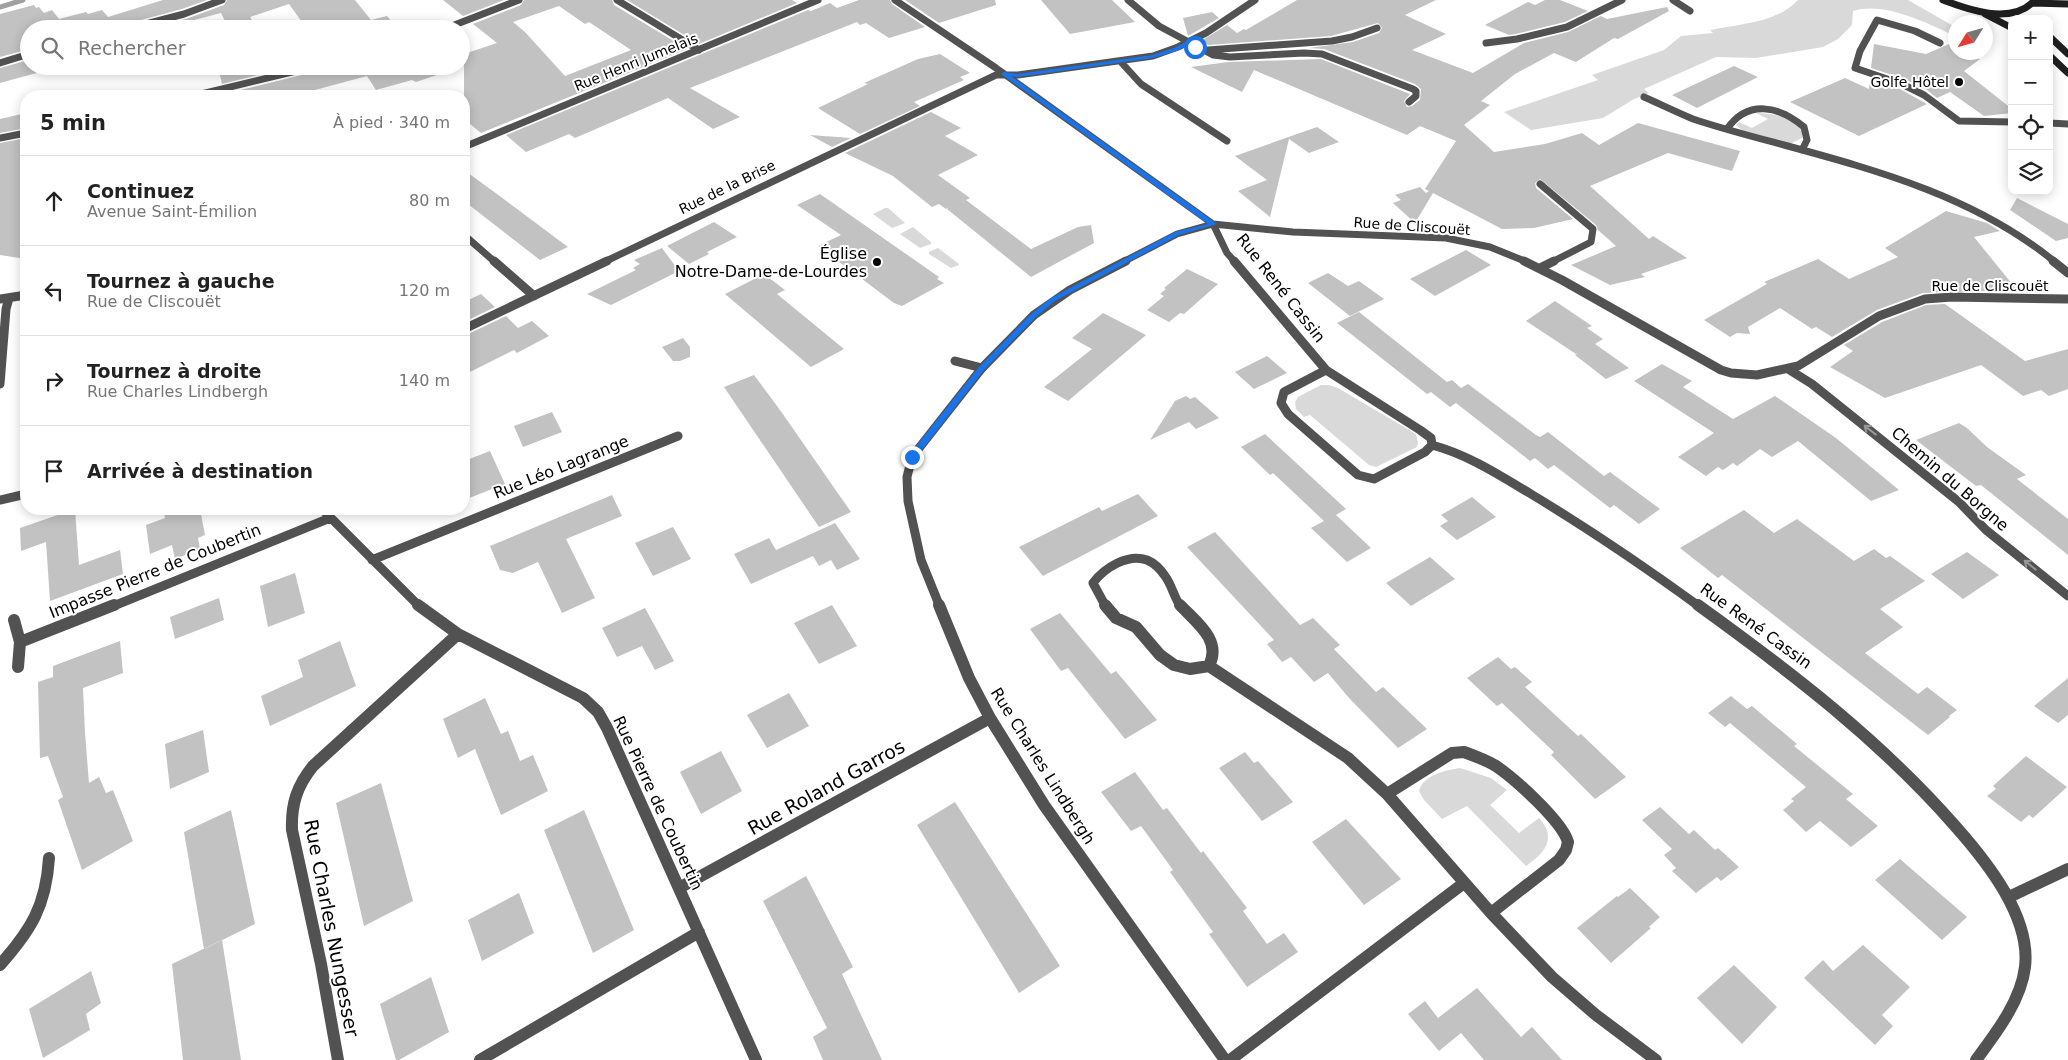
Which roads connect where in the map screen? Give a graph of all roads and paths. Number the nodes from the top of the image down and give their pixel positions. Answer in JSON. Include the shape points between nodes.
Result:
{"nodes":[{"id":1,"x":222,"y":0,"type":"edge"},
{"id":2,"x":519,"y":0,"type":"edge"},
{"id":3,"x":617,"y":0,"type":"edge"},
{"id":4,"x":818,"y":0,"type":"edge"},
{"id":5,"x":895,"y":0,"type":"edge"},
{"id":6,"x":1128,"y":0,"type":"edge"},
{"id":7,"x":1239,"y":0,"type":"edge"},
{"id":8,"x":1622,"y":0,"type":"edge"},
{"id":9,"x":1673,"y":0,"type":"edge"},
{"id":10,"x":1943,"y":0,"type":"edge"},
{"id":11,"x":2031,"y":1,"type":"edge"},
{"id":12,"x":1253,"y":2,"type":"edge"},
{"id":13,"x":2068,"y":4,"type":"edge"},
{"id":14,"x":1690,"y":11,"type":"dead end"},
{"id":15,"x":1979,"y":11,"type":"junction"},
{"id":16,"x":161,"y":20,"type":"edge"},
{"id":17,"x":467,"y":20,"type":"edge"},
{"id":18,"x":2008,"y":26,"type":"edge"},
{"id":19,"x":1377,"y":28,"type":"dead end"},
{"id":20,"x":2053,"y":40,"type":"edge"},
{"id":21,"x":1188,"y":42,"type":"junction"},
{"id":22,"x":1486,"y":43,"type":"dead end"},
{"id":23,"x":1940,"y":43,"type":"dead end"},
{"id":24,"x":699,"y":50,"type":"junction"},
{"id":25,"x":1202,"y":50,"type":"junction"},
{"id":26,"x":2068,"y":54,"type":"edge"},
{"id":27,"x":20,"y":57,"type":"edge"},
{"id":28,"x":2053,"y":59,"type":"edge"},
{"id":29,"x":1120,"y":61,"type":"junction"},
{"id":30,"x":0,"y":63,"type":"edge"},
{"id":31,"x":2068,"y":73,"type":"edge"},
{"id":32,"x":1004,"y":74,"type":"junction"},
{"id":33,"x":280,"y":75,"type":"edge"},
{"id":34,"x":218,"y":90,"type":"edge"},
{"id":35,"x":1644,"y":97,"type":"dead end"},
{"id":36,"x":1409,"y":102,"type":"dead end"},
{"id":37,"x":2008,"y":122,"type":"edge"},
{"id":38,"x":2053,"y":122,"type":"edge"},
{"id":39,"x":2068,"y":124,"type":"edge"},
{"id":40,"x":1727,"y":130,"type":"junction"},
{"id":41,"x":20,"y":134,"type":"edge"},
{"id":42,"x":0,"y":138,"type":"edge"},
{"id":43,"x":1227,"y":141,"type":"dead end"},
{"id":44,"x":470,"y":145,"type":"edge"},
{"id":45,"x":1802,"y":150,"type":"junction"},
{"id":46,"x":826,"y":155,"type":"junction"},
{"id":47,"x":833,"y":161,"type":"dead end"},
{"id":48,"x":1540,"y":184,"type":"dead end"},
{"id":49,"x":1213,"y":224,"type":"junction"},
{"id":50,"x":470,"y":240,"type":"edge"},
{"id":51,"x":1540,"y":268,"type":"junction"},
{"id":52,"x":2068,"y":273,"type":"edge"},
{"id":53,"x":20,"y":296,"type":"edge"},
{"id":54,"x":534,"y":296,"type":"junction"},
{"id":55,"x":4,"y":298,"type":"edge"},
{"id":56,"x":2068,"y":299,"type":"edge"},
{"id":57,"x":470,"y":326,"type":"edge"},
{"id":58,"x":955,"y":361,"type":"dead end"},
{"id":59,"x":982,"y":368,"type":"junction"},
{"id":60,"x":1788,"y":369,"type":"junction"},
{"id":61,"x":1326,"y":370,"type":"junction"},
{"id":62,"x":0,"y":384,"type":"edge"},
{"id":63,"x":678,"y":436,"type":"dead end"},
{"id":64,"x":1432,"y":445,"type":"junction"},
{"id":65,"x":20,"y":495,"type":"edge"},
{"id":66,"x":0,"y":500,"type":"edge"},
{"id":67,"x":322,"y":515,"type":"edge"},
{"id":68,"x":328,"y":515,"type":"edge"},
{"id":69,"x":372,"y":560,"type":"junction"},
{"id":70,"x":2068,"y":596,"type":"edge"},
{"id":71,"x":14,"y":620,"type":"dead end"},
{"id":72,"x":458,"y":634,"type":"junction"},
{"id":73,"x":20,"y":642,"type":"junction"},
{"id":74,"x":1209,"y":666,"type":"junction"},
{"id":75,"x":18,"y":667,"type":"dead end"},
{"id":76,"x":990,"y":718,"type":"junction"},
{"id":77,"x":1387,"y":794,"type":"junction"},
{"id":78,"x":49,"y":858,"type":"dead end"},
{"id":79,"x":2068,"y":869,"type":"edge"},
{"id":80,"x":1464,"y":883,"type":"junction"},
{"id":81,"x":679,"y":888,"type":"junction"},
{"id":82,"x":2009,"y":897,"type":"junction"},
{"id":83,"x":1491,"y":913,"type":"junction"},
{"id":84,"x":699,"y":932,"type":"junction"},
{"id":85,"x":0,"y":965,"type":"edge"},
{"id":86,"x":338,"y":1060,"type":"edge"},
{"id":87,"x":480,"y":1060,"type":"edge"},
{"id":88,"x":756,"y":1060,"type":"edge"},
{"id":89,"x":1225,"y":1060,"type":"edge"},
{"id":90,"x":1230,"y":1060,"type":"edge"},
{"id":91,"x":1656,"y":1060,"type":"edge"},
{"id":92,"x":1976,"y":1060,"type":"edge"}],
"edges":[{"from":1,"to":16,"type":"street"},
{"from":2,"to":17,"type":"street"},
{"from":3,"to":24,"type":"street"},
{"from":4,"to":24,"type":"street","name":"Rue Henri Jumelais"},
{"from":5,"to":32,"type":"street","name":"Rue de Cliscouët"},
{"from":6,"to":21,"type":"street","via":[[1159,26]]},
{"from":7,"to":12,"type":"street"},
{"from":8,"to":22,"type":"street","via":[[1567,27]]},
{"from":9,"to":14,"type":"street"},
{"from":10,"to":15,"type":"main road"},
{"from":11,"to":13,"type":"main road"},
{"from":11,"to":15,"type":"main road","via":[[2025,13]]},
{"from":12,"to":21,"type":"street","name":"Rue de la Brise"},
{"from":15,"to":18,"type":"main road"},
{"from":19,"to":25,"type":"street","via":[[1332,41]]},
{"from":20,"to":26,"type":"main road"},
{"from":21,"to":25,"type":"street"},
{"from":21,"to":29,"type":"street","name":"Rue de la Brise","via":[[1175,50]]},
{"from":23,"to":37,"type":"street","via":[[1916,31],[1877,20],[1860,51],[1855,68],[1924,95],[1959,121]]},
{"from":24,"to":44,"type":"street","name":"Rue Henri Jumelais"},
{"from":25,"to":36,"type":"street","via":[[1230,57],[1322,54],[1412,88],[1416,96]]},
{"from":27,"to":30,"type":"street"},
{"from":28,"to":31,"type":"main road"},
{"from":29,"to":32,"type":"street","name":"Rue de la Brise","via":[[1018,75]]},
{"from":29,"to":43,"type":"street","via":[[1141,84]]},
{"from":32,"to":46,"type":"street","name":"Rue de la Brise","via":[[990,77]]},
{"from":32,"to":49,"type":"street","name":"Rue de Cliscouët"},
{"from":33,"to":34,"type":"street"},
{"from":35,"to":40,"type":"street"},
{"from":38,"to":39,"type":"street"},
{"from":40,"to":45,"type":"street"},
{"from":40,"to":45,"type":"street","via":[[1739,115],[1753,109],[1778,112],[1804,127],[1807,140]]},
{"from":41,"to":42,"type":"street"},
{"from":45,"to":52,"type":"street","via":[[1956,200],[2020,236]]},
{"from":46,"to":47,"type":"street"},
{"from":46,"to":54,"type":"street","name":"Rue de la Brise"},
{"from":48,"to":51,"type":"street","via":[[1593,229],[1591,242]]},
{"from":49,"to":51,"type":"street","name":"Rue de Cliscouët","via":[[1293,232],[1459,240],[1490,247]]},
{"from":49,"to":59,"type":"street","name":"Rue Charles Lindbergh","via":[[1177,234],[1053,300]]},
{"from":49,"to":61,"type":"street","name":"Rue René Cassin","via":[[1227,253]]},
{"from":50,"to":54,"type":"street"},
{"from":51,"to":60,"type":"street","name":"Rue de Cliscouët","via":[[1721,370],[1757,375]]},
{"from":53,"to":55,"type":"street"},
{"from":54,"to":57,"type":"street","name":"Rue de la Brise"},
{"from":55,"to":62,"type":"street","via":[[6,309]]},
{"from":56,"to":60,"type":"street","name":"Rue de Cliscouët","via":[[1925,298],[1879,316],[1810,360]]},
{"from":58,"to":59,"type":"street"},
{"from":59,"to":76,"type":"street","name":"Rue Charles Lindbergh","via":[[912,457],[907,477],[908,501],[921,560],[969,678]]},
{"from":70,"to":60,"type":"street","name":"Chemin du Borgne","one_way":true,"via":[[1986,530],[1959,502],[1812,384]]},
{"from":61,"to":64,"type":"street","name":"Rue René Cassin","via":[[1420,430],[1431,438]]},
{"from":61,"to":64,"type":"street","via":[[1284,392],[1281,404],[1288,414],[1358,475],[1374,479]]},
{"from":63,"to":69,"type":"street","name":"Rue Léo Lagrange"},
{"from":64,"to":82,"type":"street","name":"Rue René Cassin","via":[[1466,456],[1567,515],[1782,666],[1914,778],[1987,864]]},
{"from":65,"to":66,"type":"street"},
{"from":67,"to":73,"type":"street","name":"Impasse Pierre de Coubertin","via":[[169,584]]},
{"from":68,"to":69,"type":"street","name":"Rue Pierre de Coubertin"},
{"from":69,"to":72,"type":"street","name":"Rue Pierre de Coubertin","via":[[419,606]]},
{"from":71,"to":73,"type":"street"},
{"from":72,"to":81,"type":"street","name":"Rue Pierre de Coubertin","via":[[583,698],[598,712]]},
{"from":72,"to":86,"type":"street","name":"Rue Charles Nungesser","via":[[313,766],[294,793],[290,812],[292,830]]},
{"from":73,"to":75,"type":"street"},
{"from":74,"to":74,"type":"street","via":[[1214,656],[1211,639],[1179,604],[1166,577],[1156,566],[1147,560],[1122,561],[1097,576],[1093,583],[1097,593],[1117,619],[1134,626],[1159,655],[1186,670]]},
{"from":74,"to":77,"type":"street","via":[[1348,758]]},
{"from":76,"to":81,"type":"street","name":"Rue Roland Garros"},
{"from":76,"to":89,"type":"street","name":"Rue Charles Lindbergh","via":[[1044,805]]},
{"from":77,"to":80,"type":"street"},
{"from":77,"to":83,"type":"street","via":[[1452,753],[1464,752],[1500,769],[1562,827],[1568,841],[1567,850],[1559,860]]},
{"from":78,"to":85,"type":"street","via":[[49,882],[39,913],[24,939]]},
{"from":79,"to":82,"type":"street"},
{"from":80,"to":83,"type":"street"},
{"from":80,"to":90,"type":"street"},
{"from":81,"to":84,"type":"street","name":"Rue Pierre de Coubertin"},
{"from":82,"to":92,"type":"street","name":"Rue René Cassin","via":[[2026,956],[2023,978],[2006,1018]]},
{"from":83,"to":91,"type":"street","via":[[1552,977]]},
{"from":84,"to":87,"type":"street"},
{"from":84,"to":88,"type":"street","name":"Rue Pierre de Coubertin"}]}
